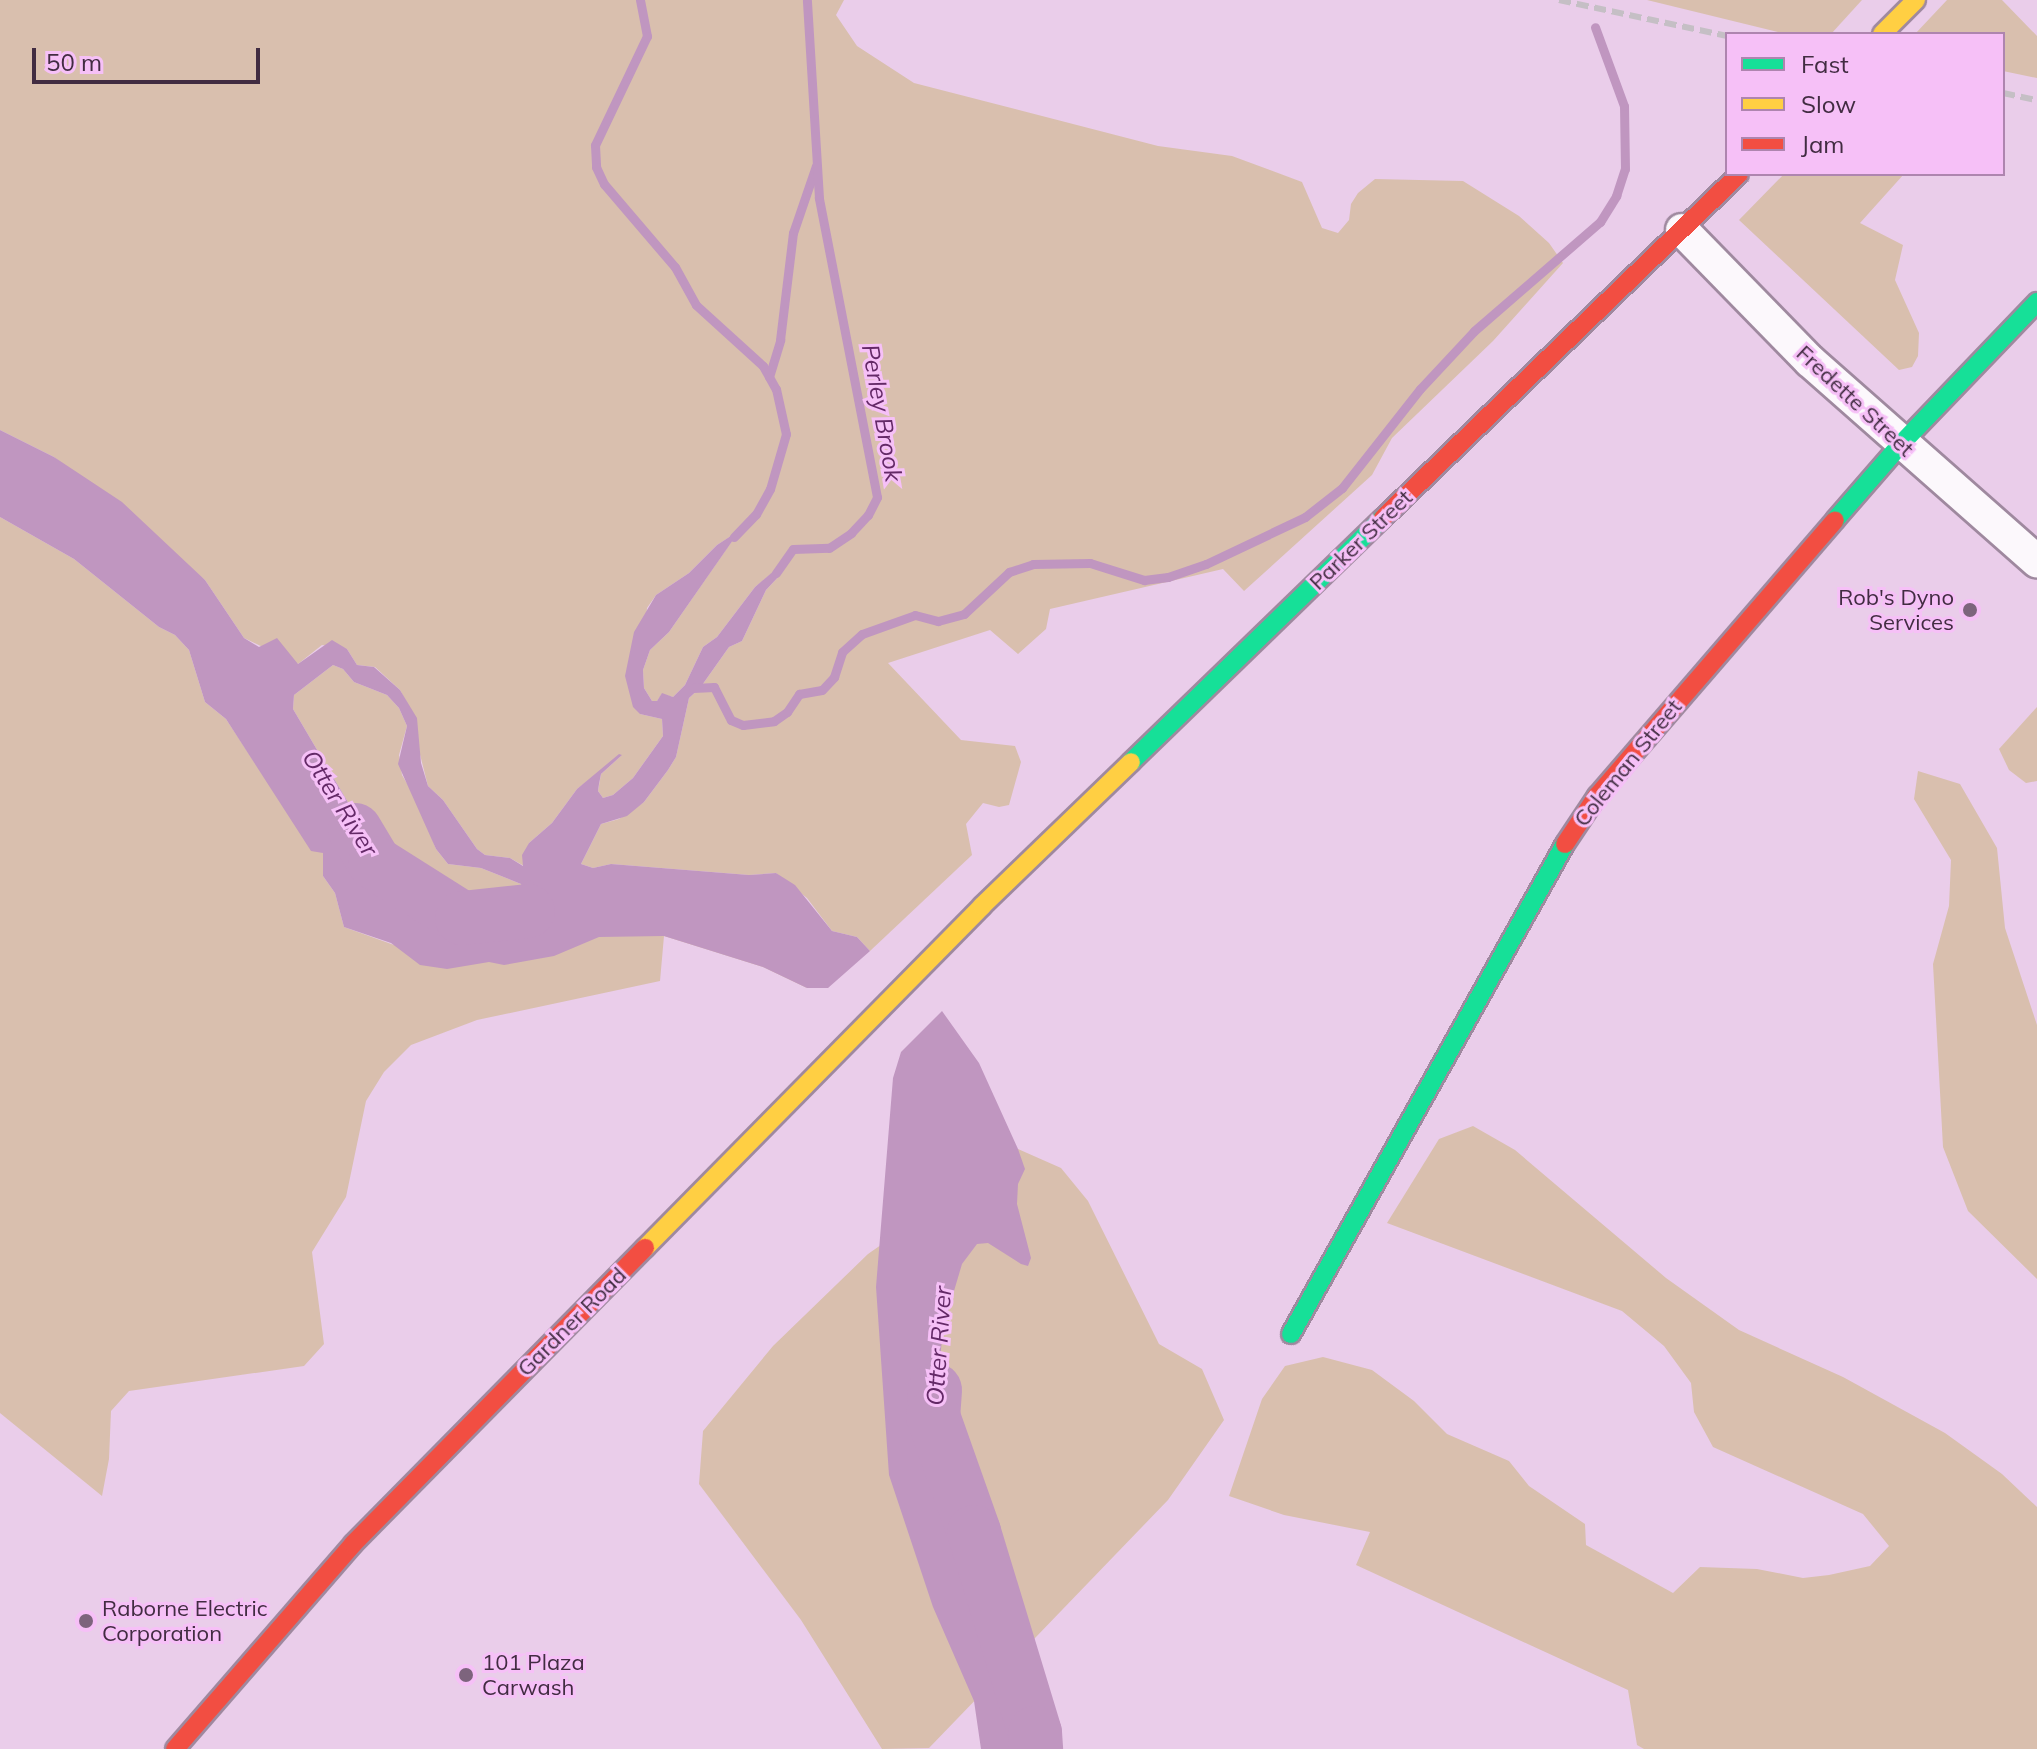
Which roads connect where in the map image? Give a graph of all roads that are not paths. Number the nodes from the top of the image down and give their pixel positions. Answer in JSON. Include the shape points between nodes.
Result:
{"nodes":[{"id":1,"x":1916,"y":0,"type":"edge"},
{"id":2,"x":1884,"y":32,"type":"edge"},
{"id":3,"x":1737,"y":176,"type":"edge"},
{"id":4,"x":1682,"y":230,"type":"junction"},
{"id":5,"x":2037,"y":302,"type":"edge"},
{"id":6,"x":1901,"y":444,"type":"junction"},
{"id":7,"x":2037,"y":561,"type":"edge"},
{"id":8,"x":982,"y":906,"type":"joint"},
{"id":9,"x":1291,"y":1334,"type":"dead end"},
{"id":10,"x":175,"y":1749,"type":"edge"}],
"edges":[{"from":1,"to":2,"type":"main road"},
{"from":3,"to":4,"type":"main road","name":"Parker Street"},
{"from":4,"to":6,"type":"street","name":"Fredette Street","via":[[1810,361]]},
{"from":4,"to":8,"type":"main road","name":"Parker Street"},
{"from":5,"to":6,"type":"main road","name":"Coleman Street"},
{"from":6,"to":7,"type":"street","name":"Fredette Street"},
{"from":6,"to":9,"type":"main road","name":"Coleman Street","via":[[1584,814]]},
{"from":8,"to":10,"type":"main road","name":"Gardner Road","via":[[353,1544]]}]}
